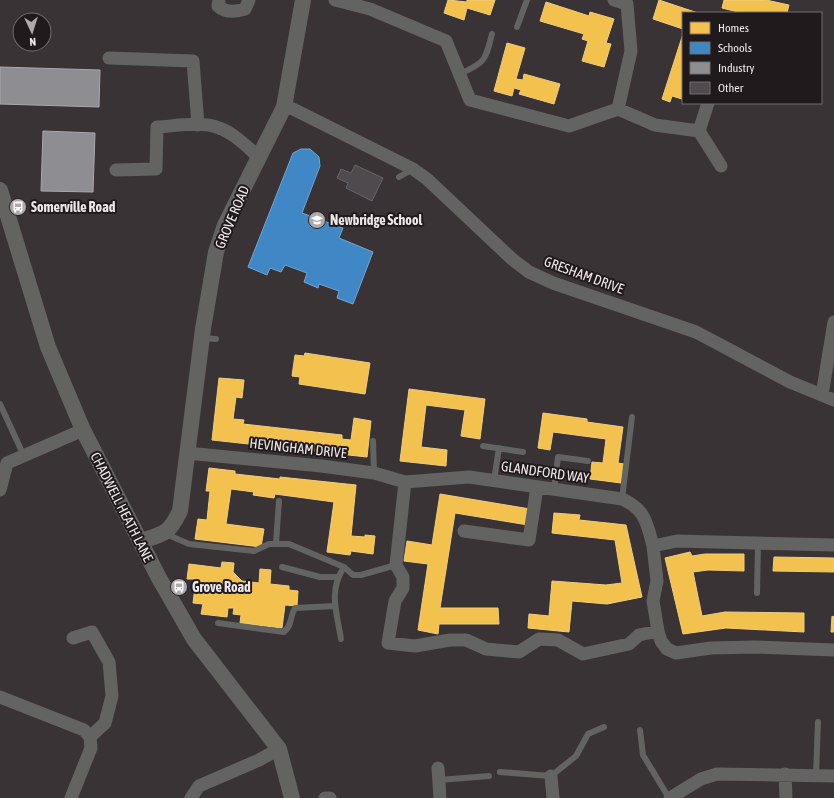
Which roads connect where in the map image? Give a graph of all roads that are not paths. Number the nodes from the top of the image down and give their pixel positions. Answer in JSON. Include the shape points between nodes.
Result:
{"nodes":[{"id":1,"x":219,"y":0,"type":"edge"},
{"id":2,"x":249,"y":0,"type":"edge"},
{"id":3,"x":303,"y":0,"type":"edge"},
{"id":4,"x":335,"y":0,"type":"edge"},
{"id":5,"x":528,"y":0,"type":"edge"},
{"id":6,"x":614,"y":0,"type":"edge"},
{"id":7,"x":628,"y":2,"type":"edge"},
{"id":8,"x":371,"y":5,"type":"edge"},
{"id":9,"x":517,"y":27,"type":"dead end"},
{"id":10,"x":492,"y":34,"type":"dead end"},
{"id":11,"x":109,"y":58,"type":"dead end"},
{"id":12,"x":460,"y":74,"type":"junction"},
{"id":13,"x":708,"y":104,"type":"edge"},
{"id":14,"x":284,"y":107,"type":"junction"},
{"id":15,"x":618,"y":110,"type":"junction"},
{"id":16,"x":198,"y":125,"type":"junction"},
{"id":17,"x":699,"y":130,"type":"junction"},
{"id":18,"x":259,"y":157,"type":"junction"},
{"id":19,"x":721,"y":166,"type":"dead end"},
{"id":20,"x":413,"y":169,"type":"junction"},
{"id":21,"x":116,"y":170,"type":"dead end"},
{"id":22,"x":399,"y":177,"type":"dead end"},
{"id":23,"x":0,"y":190,"type":"edge"},
{"id":24,"x":834,"y":322,"type":"edge"},
{"id":25,"x":828,"y":397,"type":"edge"},
{"id":26,"x":0,"y":404,"type":"edge"},
{"id":27,"x":632,"y":417,"type":"dead end"},
{"id":28,"x":83,"y":430,"type":"junction"},
{"id":29,"x":373,"y":441,"type":"dead end"},
{"id":30,"x":483,"y":446,"type":"dead end"},
{"id":31,"x":499,"y":448,"type":"junction"},
{"id":32,"x":523,"y":452,"type":"dead end"},
{"id":33,"x":187,"y":453,"type":"junction"},
{"id":34,"x":24,"y":456,"type":"junction"},
{"id":35,"x":588,"y":461,"type":"dead end"},
{"id":36,"x":4,"y":462,"type":"edge"},
{"id":37,"x":374,"y":473,"type":"junction"},
{"id":38,"x":494,"y":480,"type":"junction"},
{"id":39,"x":405,"y":482,"type":"junction"},
{"id":40,"x":537,"y":487,"type":"junction"},
{"id":41,"x":554,"y":489,"type":"junction"},
{"id":42,"x":0,"y":490,"type":"edge"},
{"id":43,"x":622,"y":499,"type":"junction"},
{"id":44,"x":279,"y":501,"type":"dead end"},
{"id":45,"x":464,"y":530,"type":"dead end"},
{"id":46,"x":165,"y":533,"type":"junction"},
{"id":47,"x":140,"y":541,"type":"junction"},
{"id":48,"x":276,"y":543,"type":"junction"},
{"id":49,"x":758,"y":544,"type":"junction"},
{"id":50,"x":834,"y":545,"type":"edge"},
{"id":51,"x":653,"y":546,"type":"junction"},
{"id":52,"x":396,"y":565,"type":"junction"},
{"id":53,"x":282,"y":567,"type":"dead end"},
{"id":54,"x":344,"y":567,"type":"junction"},
{"id":55,"x":337,"y":577,"type":"junction"},
{"id":56,"x":756,"y":593,"type":"dead end"},
{"id":57,"x":335,"y":606,"type":"junction"},
{"id":58,"x":218,"y":623,"type":"dead end"},
{"id":59,"x":658,"y":631,"type":"junction"},
{"id":60,"x":73,"y":638,"type":"dead end"},
{"id":61,"x":341,"y":639,"type":"dead end"},
{"id":62,"x":834,"y":650,"type":"edge"},
{"id":63,"x":0,"y":697,"type":"edge"},
{"id":64,"x":818,"y":722,"type":"dead end"},
{"id":65,"x":604,"y":727,"type":"dead end"},
{"id":66,"x":640,"y":730,"type":"dead end"},
{"id":67,"x":90,"y":737,"type":"junction"},
{"id":68,"x":279,"y":749,"type":"junction"},
{"id":69,"x":500,"y":772,"type":"dead end"},
{"id":70,"x":438,"y":774,"type":"joint"},
{"id":71,"x":785,"y":774,"type":"junction"},
{"id":72,"x":816,"y":775,"type":"junction"},
{"id":73,"x":489,"y":776,"type":"dead end"},
{"id":74,"x":551,"y":776,"type":"junction"},
{"id":75,"x":834,"y":776,"type":"edge"},
{"id":76,"x":71,"y":798,"type":"edge"},
{"id":77,"x":190,"y":798,"type":"edge"},
{"id":78,"x":292,"y":798,"type":"edge"},
{"id":79,"x":325,"y":798,"type":"edge"},
{"id":80,"x":330,"y":798,"type":"edge"},
{"id":81,"x":440,"y":798,"type":"edge"},
{"id":82,"x":554,"y":798,"type":"edge"},
{"id":83,"x":669,"y":798,"type":"edge"},
{"id":84,"x":786,"y":798,"type":"edge"}],
"edges":[{"from":1,"to":2,"type":"street","via":[[218,6],[223,10],[236,11],[245,9]]},
{"from":3,"to":14,"type":"street","name":"GROVE ROAD"},
{"from":4,"to":8,"type":"street"},
{"from":5,"to":9,"type":"lane"},
{"from":6,"to":7,"type":"street"},
{"from":7,"to":15,"type":"street","via":[[631,51]]},
{"from":8,"to":12,"type":"street","via":[[446,41]]},
{"from":10,"to":12,"type":"lane","via":[[483,62]]},
{"from":11,"to":16,"type":"street","via":[[193,61]]},
{"from":12,"to":15,"type":"street","via":[[470,100],[569,126]]},
{"from":13,"to":17,"type":"street"},
{"from":14,"to":18,"type":"street","name":"GROVE ROAD"},
{"from":14,"to":20,"type":"street","name":"GRESHAM DRIVE","via":[[293,109]]},
{"from":15,"to":17,"type":"street","via":[[655,126]]},
{"from":16,"to":18,"type":"street","via":[[219,128],[231,134]]},
{"from":16,"to":21,"type":"street","via":[[158,127],[156,169]]},
{"from":17,"to":19,"type":"street"},
{"from":18,"to":33,"type":"street","name":"GROVE ROAD","via":[[225,225],[216,252],[209,338]]},
{"from":20,"to":22,"type":"lane"},
{"from":20,"to":25,"type":"street","name":"GRESHAM DRIVE","via":[[529,272],[553,284],[696,332],[790,382]]},
{"from":23,"to":28,"type":"street","name":"CHADWELL HEATH LANE","via":[[48,347]]},
{"from":24,"to":25,"type":"street"},
{"from":26,"to":34,"type":"lane"},
{"from":27,"to":43,"type":"lane"},
{"from":28,"to":34,"type":"street"},
{"from":28,"to":47,"type":"street","name":"CHADWELL HEATH LANE"},
{"from":29,"to":37,"type":"lane"},
{"from":30,"to":31,"type":"lane"},
{"from":31,"to":32,"type":"lane"},
{"from":31,"to":38,"type":"lane"},
{"from":33,"to":37,"type":"street","name":"HEVINGHAM DRIVE"},
{"from":33,"to":46,"type":"street","name":"GROVE ROAD","via":[[180,510],[174,523]]},
{"from":34,"to":36,"type":"street"},
{"from":35,"to":41,"type":"lane","via":[[558,457]]},
{"from":36,"to":42,"type":"street"},
{"from":37,"to":39,"type":"street","name":"HEVINGHAM DRIVE"},
{"from":38,"to":39,"type":"street","name":"GLANDFORD WAY","via":[[469,477]]},
{"from":38,"to":40,"type":"street","name":"GLANDFORD WAY"},
{"from":39,"to":52,"type":"street"},
{"from":40,"to":41,"type":"street","name":"GLANDFORD WAY"},
{"from":40,"to":45,"type":"street","via":[[530,540]]},
{"from":41,"to":43,"type":"street","name":"GLANDFORD WAY"},
{"from":43,"to":51,"type":"street","name":"GLANDFORD WAY","via":[[641,511],[648,524]]},
{"from":44,"to":48,"type":"lane"},
{"from":46,"to":47,"type":"street"},
{"from":46,"to":48,"type":"lane","via":[[189,544],[254,551]]},
{"from":47,"to":68,"type":"street","name":"CHADWELL HEATH LANE","via":[[194,638]]},
{"from":48,"to":54,"type":"lane","via":[[289,544]]},
{"from":49,"to":50,"type":"street"},
{"from":49,"to":51,"type":"street","via":[[677,542]]},
{"from":49,"to":56,"type":"lane"},
{"from":51,"to":59,"type":"street","name":"GLANDFORD WAY","via":[[657,581],[653,600]]},
{"from":52,"to":54,"type":"lane","via":[[353,575]]},
{"from":52,"to":59,"type":"street","via":[[403,577],[403,588],[395,601],[388,643],[415,646],[466,640],[486,649],[519,652],[539,639],[558,640],[583,654],[628,644],[639,635]]},
{"from":53,"to":55,"type":"lane","via":[[320,577]]},
{"from":54,"to":55,"type":"lane"},
{"from":55,"to":57,"type":"lane","via":[[334,589]]},
{"from":57,"to":58,"type":"lane","via":[[295,608],[290,626],[284,632]]},
{"from":57,"to":61,"type":"lane"},
{"from":59,"to":62,"type":"street","name":"GLANDFORD WAY","via":[[667,649],[676,653],[711,648],[755,647]]},
{"from":60,"to":67,"type":"street","via":[[92,632],[109,662],[112,696],[105,723]]},
{"from":63,"to":67,"type":"street","via":[[84,730]]},
{"from":64,"to":72,"type":"lane"},
{"from":65,"to":74,"type":"lane","via":[[588,734],[576,756]]},
{"from":66,"to":83,"type":"lane","via":[[643,755]]},
{"from":67,"to":76,"type":"street","via":[[91,748]]},
{"from":68,"to":77,"type":"street","via":[[199,786]]},
{"from":68,"to":78,"type":"street","name":"CHADWELL HEATH LANE"},
{"from":69,"to":74,"type":"lane"},
{"from":70,"to":73,"type":"lane"},
{"from":70,"to":81,"type":"street"},
{"from":71,"to":72,"type":"street"},
{"from":71,"to":83,"type":"street","via":[[717,774],[701,779]]},
{"from":71,"to":84,"type":"street"},
{"from":72,"to":75,"type":"street"},
{"from":74,"to":82,"type":"street"},
{"from":79,"to":80,"type":"street"}]}
